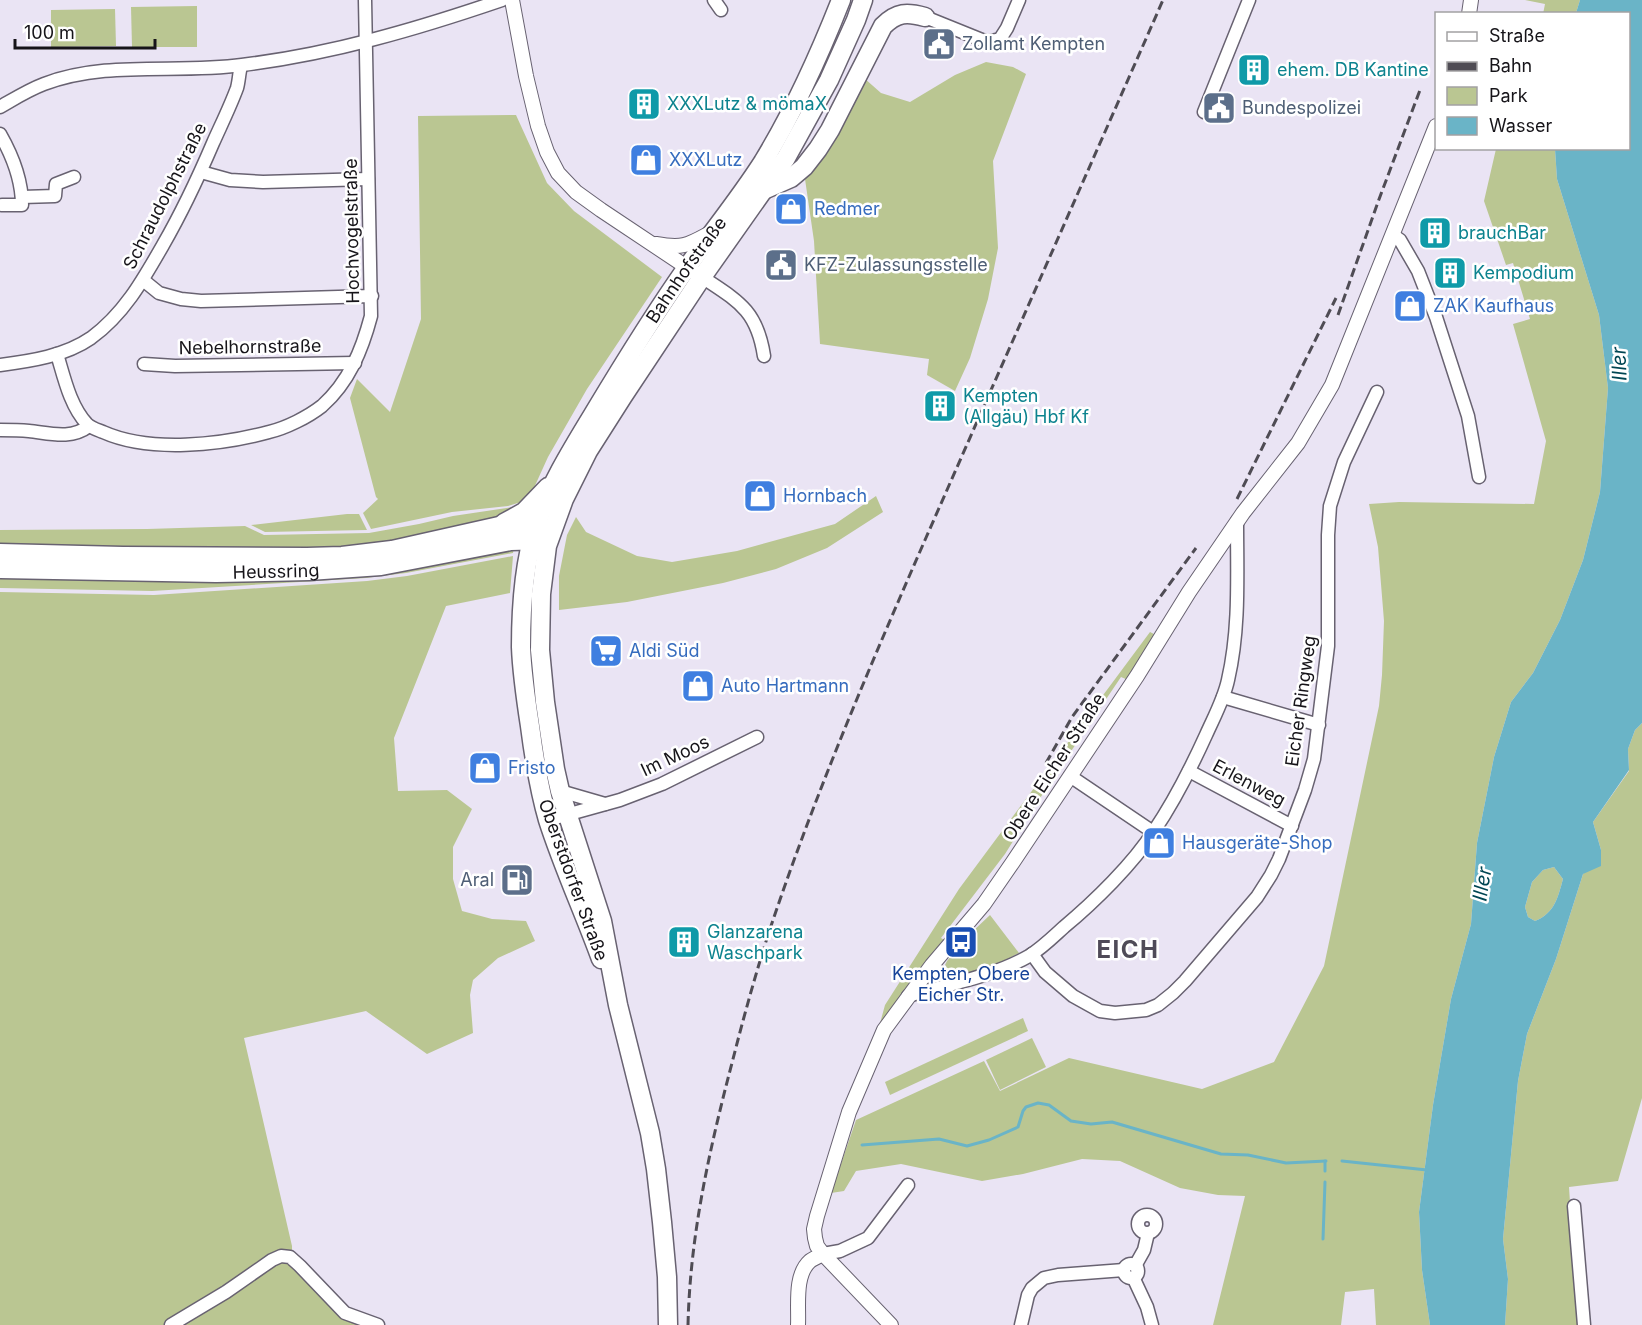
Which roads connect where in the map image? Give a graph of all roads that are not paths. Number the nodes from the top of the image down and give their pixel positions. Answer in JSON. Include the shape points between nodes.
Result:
{"nodes":[{"id":1,"x":365,"y":0,"type":"edge"},
{"id":2,"x":502,"y":0,"type":"edge"},
{"id":3,"x":512,"y":0,"type":"edge"},
{"id":4,"x":841,"y":0,"type":"edge"},
{"id":5,"x":863,"y":0,"type":"edge"},
{"id":6,"x":916,"y":0,"type":"edge"},
{"id":7,"x":1019,"y":0,"type":"edge"},
{"id":8,"x":1249,"y":0,"type":"edge"},
{"id":9,"x":925,"y":17,"type":"junction"},
{"id":10,"x":366,"y":42,"type":"junction"},
{"id":11,"x":241,"y":66,"type":"junction"},
{"id":12,"x":0,"y":107,"type":"edge"},
{"id":13,"x":1204,"y":112,"type":"dead end"},
{"id":14,"x":1435,"y":131,"type":"edge"},
{"id":15,"x":0,"y":134,"type":"edge"},
{"id":16,"x":201,"y":172,"type":"junction"},
{"id":17,"x":74,"y":177,"type":"dead end"},
{"id":18,"x":368,"y":179,"type":"junction"},
{"id":19,"x":765,"y":190,"type":"junction"},
{"id":20,"x":22,"y":197,"type":"junction"},
{"id":21,"x":2,"y":205,"type":"dead end"},
{"id":22,"x":713,"y":231,"type":"junction"},
{"id":23,"x":1393,"y":235,"type":"junction"},
{"id":24,"x":650,"y":243,"type":"junction"},
{"id":25,"x":695,"y":272,"type":"junction"},
{"id":26,"x":143,"y":280,"type":"junction"},
{"id":27,"x":372,"y":296,"type":"junction"},
{"id":28,"x":57,"y":354,"type":"junction"},
{"id":29,"x":764,"y":356,"type":"dead end"},
{"id":30,"x":356,"y":363,"type":"junction"},
{"id":31,"x":144,"y":364,"type":"dead end"},
{"id":32,"x":0,"y":365,"type":"edge"},
{"id":33,"x":1377,"y":392,"type":"dead end"},
{"id":34,"x":89,"y":426,"type":"junction"},
{"id":35,"x":0,"y":430,"type":"edge"},
{"id":36,"x":557,"y":477,"type":"junction"},
{"id":37,"x":1479,"y":477,"type":"dead end"},
{"id":38,"x":1237,"y":521,"type":"junction"},
{"id":39,"x":499,"y":526,"type":"junction"},
{"id":40,"x":539,"y":535,"type":"junction"},
{"id":41,"x":1223,"y":544,"type":"junction"},
{"id":42,"x":0,"y":553,"type":"edge"},
{"id":43,"x":1237,"y":567,"type":"junction"},
{"id":44,"x":0,"y":569,"type":"edge"},
{"id":45,"x":1223,"y":697,"type":"junction"},
{"id":46,"x":1319,"y":726,"type":"junction"},
{"id":47,"x":757,"y":737,"type":"dead end"},
{"id":48,"x":1189,"y":771,"type":"junction"},
{"id":49,"x":1070,"y":776,"type":"junction"},
{"id":50,"x":560,"y":791,"type":"junction"},
{"id":51,"x":606,"y":804,"type":"junction"},
{"id":52,"x":569,"y":815,"type":"junction"},
{"id":53,"x":548,"y":820,"type":"junction"},
{"id":54,"x":1292,"y":826,"type":"junction"},
{"id":55,"x":1153,"y":832,"type":"junction"},
{"id":56,"x":1032,"y":954,"type":"junction"},
{"id":57,"x":932,"y":965,"type":"junction"},
{"id":58,"x":951,"y":983,"type":"junction"},
{"id":59,"x":908,"y":996,"type":"junction"},
{"id":60,"x":618,"y":1005,"type":"junction"},
{"id":61,"x":908,"y":1185,"type":"dead end"},
{"id":62,"x":1574,"y":1206,"type":"dead end"},
{"id":63,"x":1148,"y":1233,"type":"dead end"},
{"id":64,"x":823,"y":1254,"type":"junction"},
{"id":65,"x":1130,"y":1271,"type":"junction"},
{"id":66,"x":171,"y":1325,"type":"edge"},
{"id":67,"x":378,"y":1325,"type":"edge"},
{"id":68,"x":668,"y":1325,"type":"edge"},
{"id":69,"x":798,"y":1325,"type":"edge"},
{"id":70,"x":891,"y":1325,"type":"edge"},
{"id":71,"x":1021,"y":1325,"type":"edge"},
{"id":72,"x":1152,"y":1325,"type":"edge"},
{"id":73,"x":1584,"y":1325,"type":"edge"}],
"edges":[{"from":1,"to":10,"type":"street","name":"Hochvogelstraße"},
{"from":2,"to":10,"type":"street"},
{"from":3,"to":24,"type":"street","via":[[538,126],[558,173],[576,192]]},
{"from":4,"to":22,"type":"main road","name":"Bahnhofstraße","via":[[821,50],[764,160]]},
{"from":5,"to":19,"type":"main road","name":"Bahnhofstraße","via":[[829,80]]},
{"from":6,"to":9,"type":"main road"},
{"from":7,"to":9,"type":"street","via":[[1000,39],[987,42]]},
{"from":8,"to":13,"type":"street"},
{"from":9,"to":19,"type":"main road","via":[[906,13],[883,26],[818,149],[791,178]]},
{"from":10,"to":11,"type":"street"},
{"from":10,"to":18,"type":"street","name":"Hochvogelstraße"},
{"from":11,"to":12,"type":"street","via":[[102,71],[44,84]]},
{"from":11,"to":16,"type":"street","name":"Schraudolphstraße","via":[[237,87]]},
{"from":14,"to":23,"type":"street","name":"Obere Eicher Straße"},
{"from":15,"to":20,"type":"street","via":[[16,169]]},
{"from":16,"to":18,"type":"street","via":[[230,180],[263,182]]},
{"from":16,"to":26,"type":"street","name":"Schraudolphstraße"},
{"from":17,"to":20,"type":"street","via":[[56,184],[55,196]]},
{"from":18,"to":27,"type":"street","name":"Hochvogelstraße"},
{"from":19,"to":25,"type":"main road","name":"Bahnhofstraße"},
{"from":20,"to":21,"type":"street","via":[[22,204]]},
{"from":22,"to":24,"type":"street","via":[[688,245]]},
{"from":22,"to":25,"type":"main road","name":"Bahnhofstraße"},
{"from":23,"to":37,"type":"street","via":[[1400,240],[1418,272],[1436,317],[1468,416]]},
{"from":23,"to":38,"type":"street","name":"Obere Eicher Straße","via":[[1332,385],[1298,443]]},
{"from":24,"to":25,"type":"street"},
{"from":25,"to":29,"type":"street","name":"Bahnhofstraße","via":[[729,293],[750,314],[760,334]]},
{"from":25,"to":36,"type":"main road","name":"Bahnhofstraße","via":[[658,310]]},
{"from":25,"to":40,"type":"main road","name":"Bahnhofstraße","via":[[588,451],[564,499]]},
{"from":26,"to":27,"type":"street","via":[[159,293],[201,301]]},
{"from":26,"to":28,"type":"street","name":"Schraudolphstraße","via":[[108,324],[89,339]]},
{"from":27,"to":30,"type":"street","name":"Hochvogelstraße","via":[[371,316]]},
{"from":28,"to":32,"type":"street","name":"Schraudolphstraße"},
{"from":28,"to":34,"type":"street","via":[[78,410]]},
{"from":30,"to":31,"type":"street","name":"Nebelhornstraße"},
{"from":30,"to":34,"type":"street","name":"Hochvogelstraße","via":[[320,407],[272,432],[223,441],[164,444],[127,440]]},
{"from":33,"to":46,"type":"street","name":"Eicher Ringweg","via":[[1344,462],[1330,506],[1328,646]]},
{"from":34,"to":35,"type":"street","via":[[71,434],[55,435]]},
{"from":36,"to":39,"type":"main road","via":[[524,512]]},
{"from":36,"to":40,"type":"main road","name":"Bahnhofstraße"},
{"from":38,"to":41,"type":"street","name":"Obere Eicher Straße"},
{"from":38,"to":43,"type":"street"},
{"from":39,"to":40,"type":"main road","name":"Heussring","via":[[525,524]]},
{"from":39,"to":42,"type":"main road","name":"Heussring","via":[[392,550],[342,556]]},
{"from":40,"to":44,"type":"main road","name":"Heussring","via":[[352,569],[205,573]]},
{"from":40,"to":50,"type":"main road","name":"Oberstdorfer Straße","via":[[543,570],[540,650],[548,729]]},
{"from":40,"to":53,"type":"main road","name":"Oberstdorfer Straße","via":[[527,567],[521,647],[526,705]]},
{"from":41,"to":43,"type":"street"},
{"from":41,"to":49,"type":"street","name":"Obere Eicher Straße"},
{"from":43,"to":45,"type":"street","via":[[1237,616]]},
{"from":45,"to":46,"type":"street"},
{"from":45,"to":48,"type":"street"},
{"from":46,"to":54,"type":"street","name":"Eicher Ringweg","via":[[1314,759]]},
{"from":47,"to":51,"type":"street","name":"Im Moos","via":[[662,784]]},
{"from":48,"to":54,"type":"street","name":"Erlenweg"},
{"from":48,"to":55,"type":"street"},
{"from":49,"to":55,"type":"street"},
{"from":49,"to":57,"type":"street","name":"Obere Eicher Straße","via":[[984,904]]},
{"from":50,"to":51,"type":"street"},
{"from":50,"to":52,"type":"main road","name":"Oberstdorfer Straße"},
{"from":51,"to":52,"type":"street","name":"Im Moos"},
{"from":52,"to":53,"type":"street","name":"Im Moos"},
{"from":52,"to":60,"type":"main road","name":"Oberstdorfer Straße","via":[[602,921]]},
{"from":53,"to":60,"type":"main road","name":"Oberstdorfer Straße"},
{"from":54,"to":56,"type":"street","name":"Eicher Ringweg","via":[[1257,897],[1185,981],[1158,1005],[1132,1012],[1100,1011],[1073,996],[1045,972]]},
{"from":55,"to":56,"type":"street","via":[[1086,908]]},
{"from":56,"to":58,"type":"street","via":[[1001,969]]},
{"from":57,"to":58,"type":"street"},
{"from":57,"to":59,"type":"street","name":"Obere Eicher Straße"},
{"from":58,"to":59,"type":"street"},
{"from":59,"to":64,"type":"street","name":"Obere Eicher Straße","via":[[884,1030],[838,1142],[814,1228],[817,1246]]},
{"from":60,"to":68,"type":"main road","name":"Oberstdorfer Straße","via":[[653,1150]]},
{"from":61,"to":64,"type":"street","via":[[868,1238]]},
{"from":62,"to":73,"type":"street"},
{"from":63,"to":65,"type":"street","via":[[1144,1250]]},
{"from":64,"to":69,"type":"street","via":[[812,1259],[803,1271]]},
{"from":64,"to":70,"type":"street"},
{"from":65,"to":71,"type":"street","via":[[1044,1278],[1028,1295]]},
{"from":65,"to":72,"type":"street"},
{"from":66,"to":67,"type":"street","via":[[281,1256],[295,1261],[345,1313]]}]}
